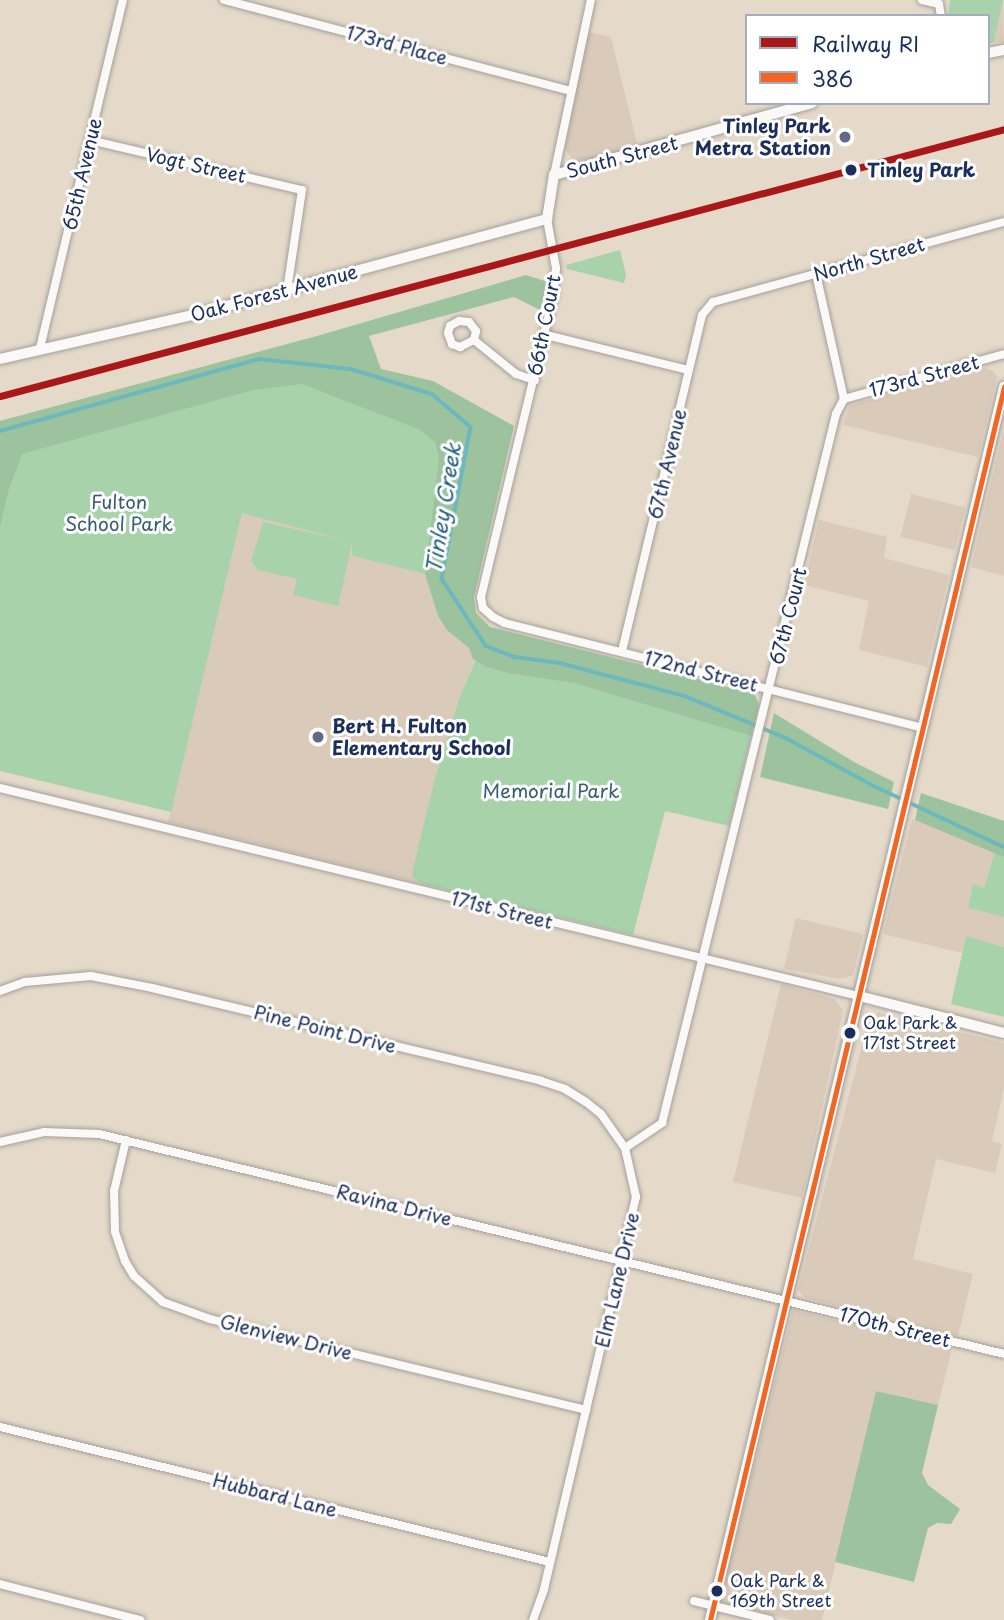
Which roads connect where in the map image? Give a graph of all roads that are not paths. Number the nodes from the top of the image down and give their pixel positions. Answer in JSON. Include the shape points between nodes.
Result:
{"nodes":[{"id":1,"x":123,"y":0,"type":"edge"},
{"id":2,"x":224,"y":0,"type":"edge"},
{"id":3,"x":591,"y":0,"type":"edge"},
{"id":4,"x":922,"y":0,"type":"edge"},
{"id":5,"x":939,"y":2,"type":"edge"},
{"id":6,"x":571,"y":91,"type":"junction"},
{"id":7,"x":804,"y":105,"type":"edge"},
{"id":8,"x":90,"y":140,"type":"junction"},
{"id":9,"x":554,"y":175,"type":"junction"},
{"id":10,"x":547,"y":219,"type":"junction"},
{"id":11,"x":1004,"y":222,"type":"edge"},
{"id":12,"x":816,"y":274,"type":"junction"},
{"id":13,"x":287,"y":290,"type":"junction"},
{"id":14,"x":735,"y":296,"type":"joint"},
{"id":15,"x":546,"y":335,"type":"junction"},
{"id":16,"x":474,"y":340,"type":"dead end"},
{"id":17,"x":40,"y":348,"type":"junction"},
{"id":18,"x":1004,"y":354,"type":"edge"},
{"id":19,"x":0,"y":359,"type":"edge"},
{"id":20,"x":689,"y":370,"type":"junction"},
{"id":21,"x":535,"y":380,"type":"junction"},
{"id":22,"x":1004,"y":387,"type":"edge"},
{"id":23,"x":844,"y":399,"type":"junction"},
{"id":24,"x":483,"y":608,"type":"joint"},
{"id":25,"x":622,"y":651,"type":"junction"},
{"id":26,"x":771,"y":688,"type":"junction"},
{"id":27,"x":923,"y":728,"type":"junction"},
{"id":28,"x":0,"y":788,"type":"edge"},
{"id":29,"x":702,"y":958,"type":"junction"},
{"id":30,"x":0,"y":991,"type":"edge"},
{"id":31,"x":859,"y":996,"type":"junction"},
{"id":32,"x":1004,"y":1033,"type":"edge"},
{"id":33,"x":126,"y":1140,"type":"junction"},
{"id":34,"x":0,"y":1142,"type":"edge"},
{"id":35,"x":625,"y":1148,"type":"junction"},
{"id":36,"x":623,"y":1261,"type":"junction"},
{"id":37,"x":786,"y":1300,"type":"junction"},
{"id":38,"x":1004,"y":1354,"type":"edge"},
{"id":39,"x":586,"y":1410,"type":"junction"},
{"id":40,"x":0,"y":1427,"type":"edge"},
{"id":41,"x":550,"y":1562,"type":"junction"},
{"id":42,"x":0,"y":1584,"type":"edge"},
{"id":43,"x":694,"y":1601,"type":"dead end"},
{"id":44,"x":713,"y":1606,"type":"junction"},
{"id":45,"x":139,"y":1620,"type":"edge"},
{"id":46,"x":533,"y":1620,"type":"edge"},
{"id":47,"x":710,"y":1620,"type":"edge"},
{"id":48,"x":770,"y":1620,"type":"edge"}],
"edges":[{"from":1,"to":8,"type":"street","name":"65th Avenue"},
{"from":2,"to":6,"type":"street","name":"173rd Place"},
{"from":3,"to":6,"type":"street","name":"66th Court"},
{"from":4,"to":5,"type":"street"},
{"from":6,"to":9,"type":"street","name":"66th Court"},
{"from":7,"to":9,"type":"street","name":"South Street"},
{"from":8,"to":13,"type":"street","name":"Vogt Street","via":[[302,190]]},
{"from":8,"to":17,"type":"street","name":"65th Avenue"},
{"from":9,"to":10,"type":"street","name":"66th Court"},
{"from":10,"to":13,"type":"street","name":"Oak Forest Avenue"},
{"from":10,"to":15,"type":"street","name":"66th Court","via":[[556,268]]},
{"from":11,"to":12,"type":"street","name":"North Street"},
{"from":12,"to":14,"type":"street","name":"North Street"},
{"from":12,"to":23,"type":"street"},
{"from":13,"to":17,"type":"street","name":"Oak Forest Avenue"},
{"from":14,"to":20,"type":"street","name":"67th Avenue","via":[[713,302],[702,315]]},
{"from":15,"to":20,"type":"street"},
{"from":15,"to":21,"type":"street","name":"66th Court"},
{"from":16,"to":21,"type":"street","via":[[516,374]]},
{"from":17,"to":19,"type":"street","name":"Oak Forest Avenue"},
{"from":18,"to":23,"type":"street","name":"173rd Street"},
{"from":20,"to":25,"type":"street","name":"67th Avenue"},
{"from":21,"to":24,"type":"street","name":"66th Court","via":[[481,597]]},
{"from":22,"to":27,"type":"street"},
{"from":23,"to":26,"type":"street","name":"67th Court","via":[[836,414]]},
{"from":24,"to":25,"type":"street","name":"172nd Street","via":[[505,623]]},
{"from":25,"to":26,"type":"street","name":"172nd Street"},
{"from":26,"to":27,"type":"street","name":"172nd Street"},
{"from":26,"to":29,"type":"street","name":"67th Court"},
{"from":27,"to":31,"type":"street"},
{"from":28,"to":29,"type":"street","name":"171st Street"},
{"from":29,"to":31,"type":"street","name":"171st Street"},
{"from":29,"to":35,"type":"street","via":[[662,1123]]},
{"from":30,"to":35,"type":"street","name":"Pine Point Drive","via":[[25,982],[91,976],[541,1081],[586,1101]]},
{"from":31,"to":32,"type":"street","name":"171st Street"},
{"from":31,"to":37,"type":"street"},
{"from":33,"to":34,"type":"street","name":"Ravina Drive","via":[[65,1130]]},
{"from":33,"to":36,"type":"street","name":"Ravina Drive"},
{"from":33,"to":39,"type":"street","name":"Glenview Drive","via":[[114,1191],[115,1232],[134,1276],[163,1302],[201,1317]]},
{"from":35,"to":36,"type":"street","name":"Elm Lane Drive","via":[[636,1197]]},
{"from":36,"to":37,"type":"street","name":"Ravina Drive"},
{"from":36,"to":39,"type":"street","name":"Elm Lane Drive"},
{"from":37,"to":38,"type":"street","name":"170th Street"},
{"from":37,"to":44,"type":"street"},
{"from":39,"to":41,"type":"street","name":"Elm Lane Drive"},
{"from":40,"to":41,"type":"street","name":"Hubbard Lane"},
{"from":41,"to":46,"type":"street","name":"Elm Lane Drive"},
{"from":42,"to":45,"type":"street"},
{"from":43,"to":44,"type":"street"},
{"from":44,"to":47,"type":"street"},
{"from":44,"to":48,"type":"street"}]}
